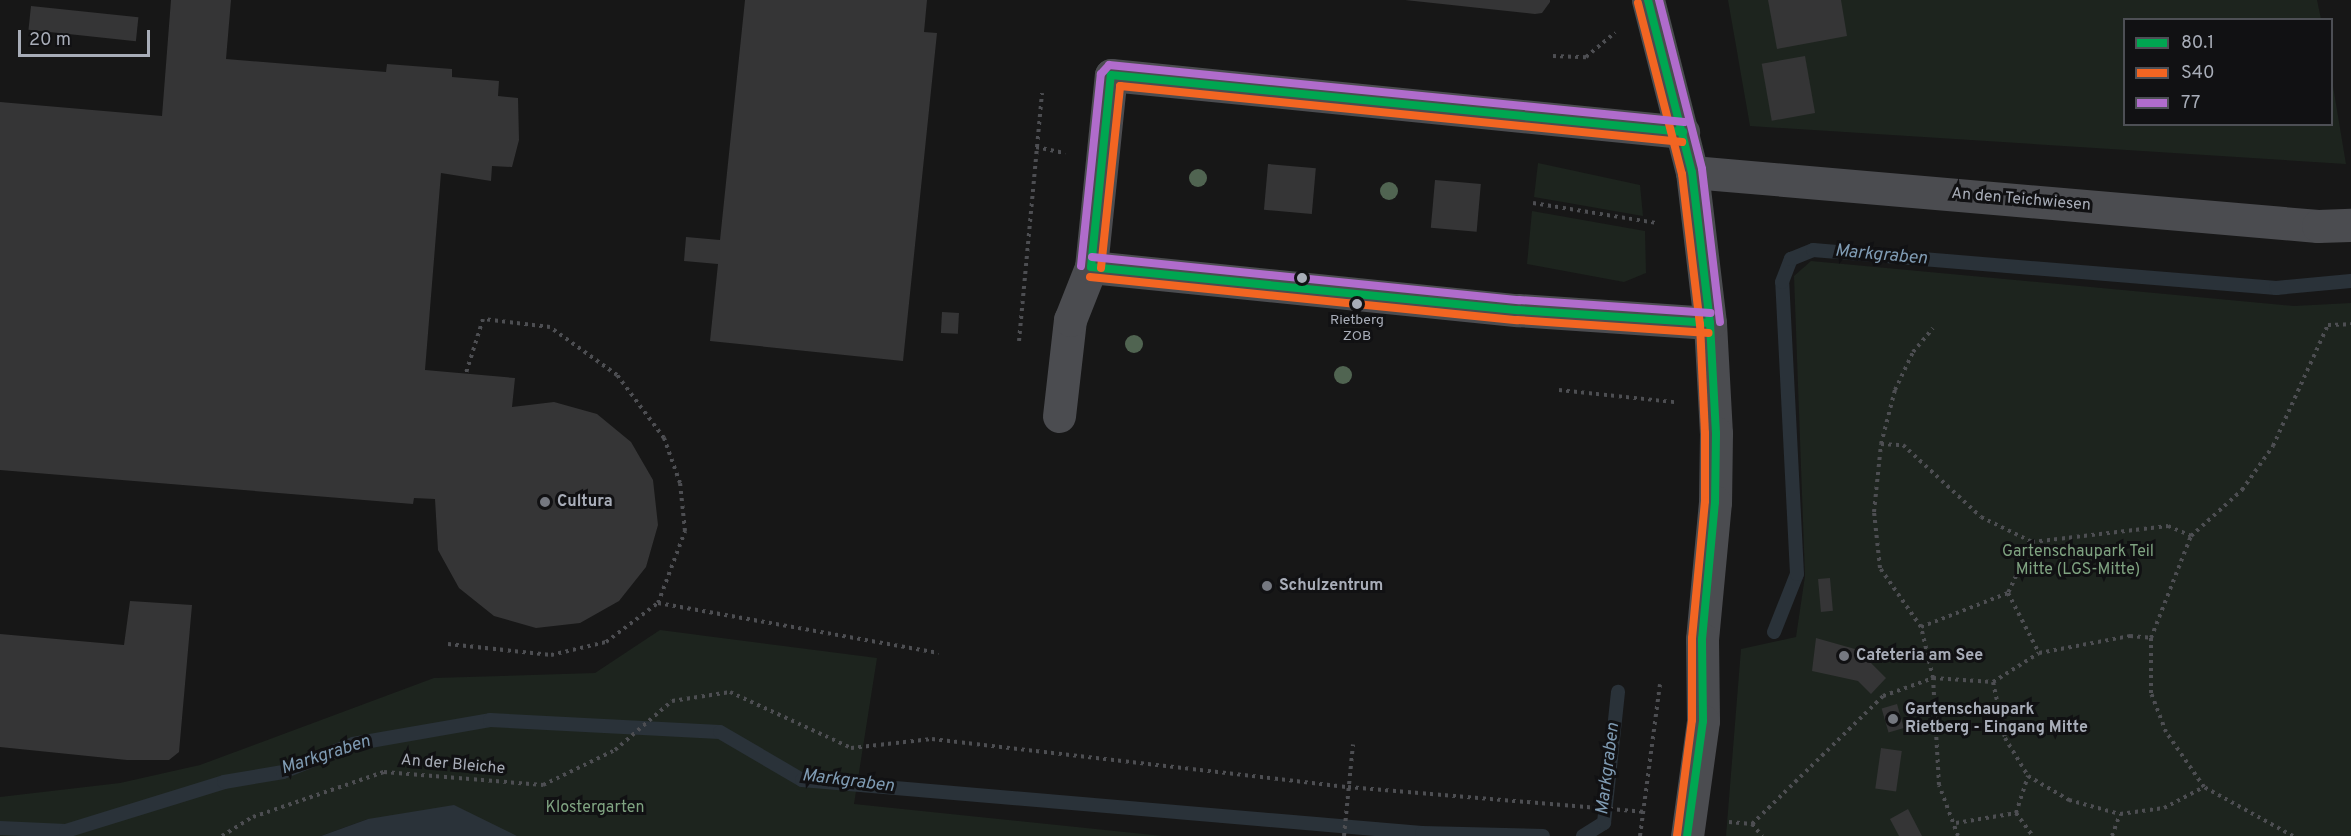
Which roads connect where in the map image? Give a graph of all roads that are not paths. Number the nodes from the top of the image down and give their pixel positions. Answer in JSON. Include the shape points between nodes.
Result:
{"nodes":[{"id":1,"x":1648,"y":0,"type":"edge"},
{"id":2,"x":1683,"y":132,"type":"junction"},
{"id":3,"x":1692,"y":172,"type":"junction"},
{"id":4,"x":2351,"y":225,"type":"edge"},
{"id":5,"x":1091,"y":267,"type":"junction"},
{"id":6,"x":1710,"y":323,"type":"junction"},
{"id":7,"x":1059,"y":416,"type":"dead end"},
{"id":8,"x":1687,"y":836,"type":"edge"}],
"edges":[{"from":1,"to":2,"type":"street"},
{"from":2,"to":3,"type":"street"},
{"from":2,"to":5,"type":"street","via":[[1111,75]]},
{"from":3,"to":4,"type":"street","name":"An den Teichwiesen","via":[[2306,225]]},
{"from":3,"to":6,"type":"street"},
{"from":5,"to":6,"type":"street","via":[[1518,310]]},
{"from":5,"to":7,"type":"street","via":[[1070,320]]},
{"from":6,"to":8,"type":"street","via":[[1715,502],[1702,639],[1703,721]]}]}
